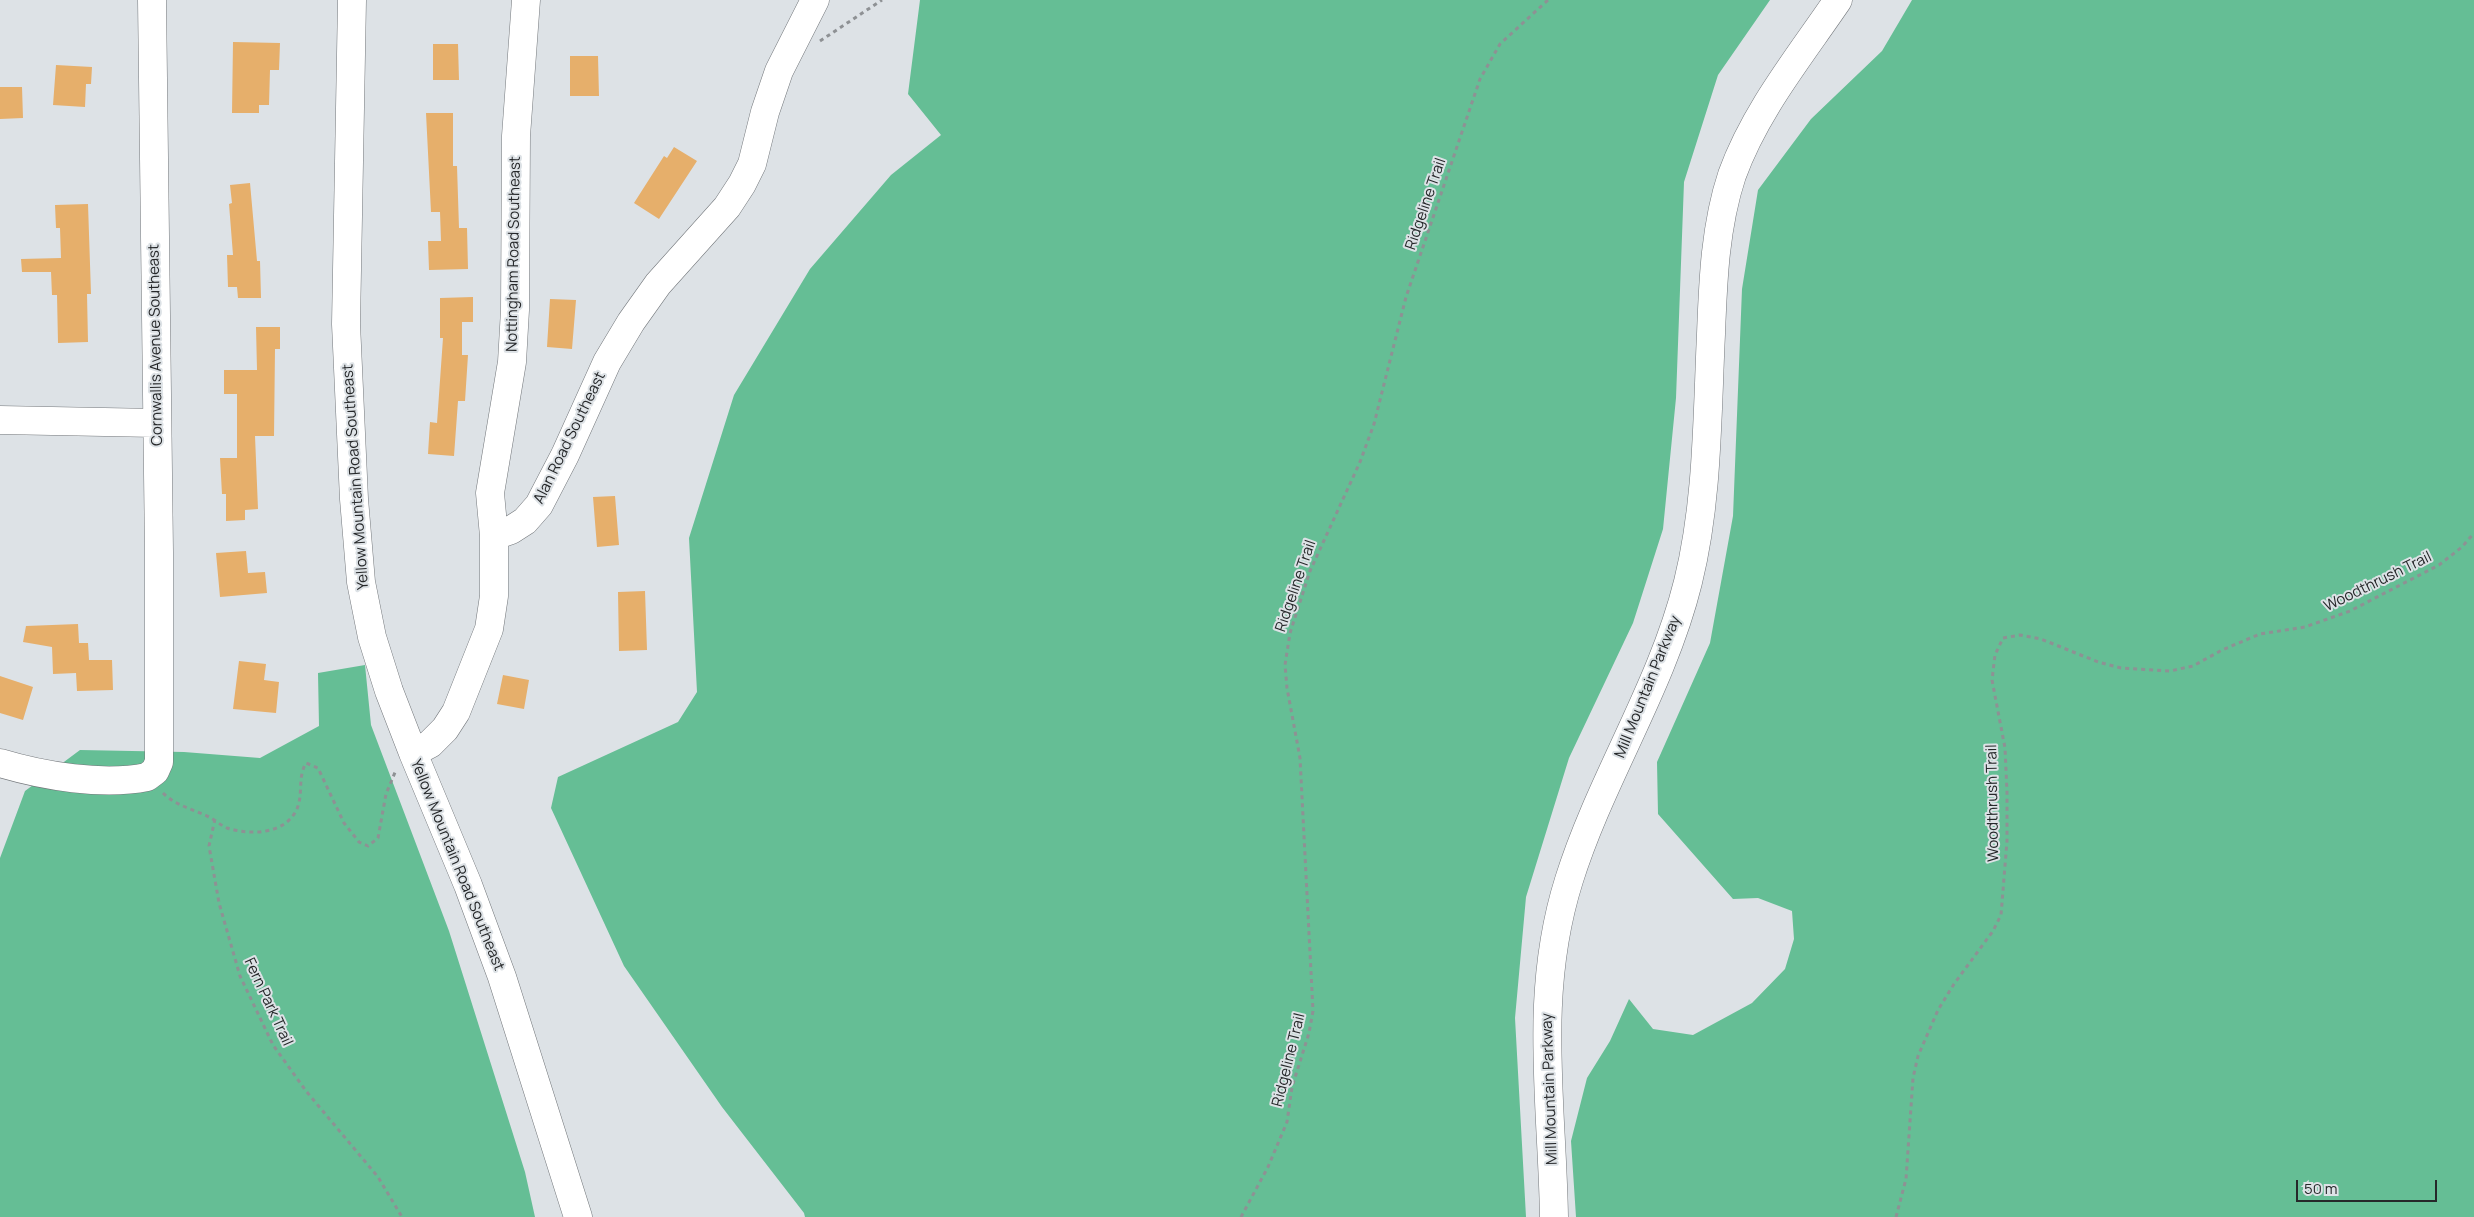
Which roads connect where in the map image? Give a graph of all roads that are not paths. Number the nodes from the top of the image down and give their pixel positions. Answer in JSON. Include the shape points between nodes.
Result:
{"nodes":[{"id":1,"x":152,"y":0,"type":"edge"},
{"id":2,"x":352,"y":0,"type":"edge"},
{"id":3,"x":526,"y":0,"type":"edge"},
{"id":4,"x":815,"y":0,"type":"edge"},
{"id":5,"x":1838,"y":0,"type":"edge"},
{"id":6,"x":0,"y":420,"type":"edge"},
{"id":7,"x":156,"y":423,"type":"junction"},
{"id":8,"x":494,"y":536,"type":"junction"},
{"id":9,"x":413,"y":753,"type":"junction"},
{"id":10,"x":0,"y":763,"type":"edge"},
{"id":11,"x":578,"y":1217,"type":"edge"},
{"id":12,"x":1554,"y":1217,"type":"edge"}],
"edges":[{"from":1,"to":7,"type":"street","name":"Cornwallis Avenue Southeast"},
{"from":2,"to":9,"type":"street","name":"Yellow Mountain Road Southeast","via":[[346,324],[354,499],[361,582],[372,637]]},
{"from":3,"to":8,"type":"street","name":"Nottingham Road Southeast","via":[[516,136],[512,362],[491,484]]},
{"from":4,"to":8,"type":"street","name":"Alan Road Southeast","via":[[779,71],[752,164],[727,207],[658,284],[631,322],[607,362],[539,505],[526,521]]},
{"from":5,"to":12,"type":"street","name":"Mill Mountain Parkway","via":[[1771,97],[1732,175],[1722,215],[1712,312],[1705,476],[1688,584],[1652,686],[1586,830],[1568,882],[1555,935],[1546,1039]]},
{"from":6,"to":7,"type":"street"},
{"from":7,"to":10,"type":"street","name":"Cornwallis Avenue Southeast","via":[[159,762],[147,777],[81,779]]},
{"from":8,"to":9,"type":"street","via":[[494,596],[489,628],[456,712],[430,744]]},
{"from":9,"to":11,"type":"street","name":"Yellow Mountain Road Southeast","via":[[468,885],[502,978]]}]}
